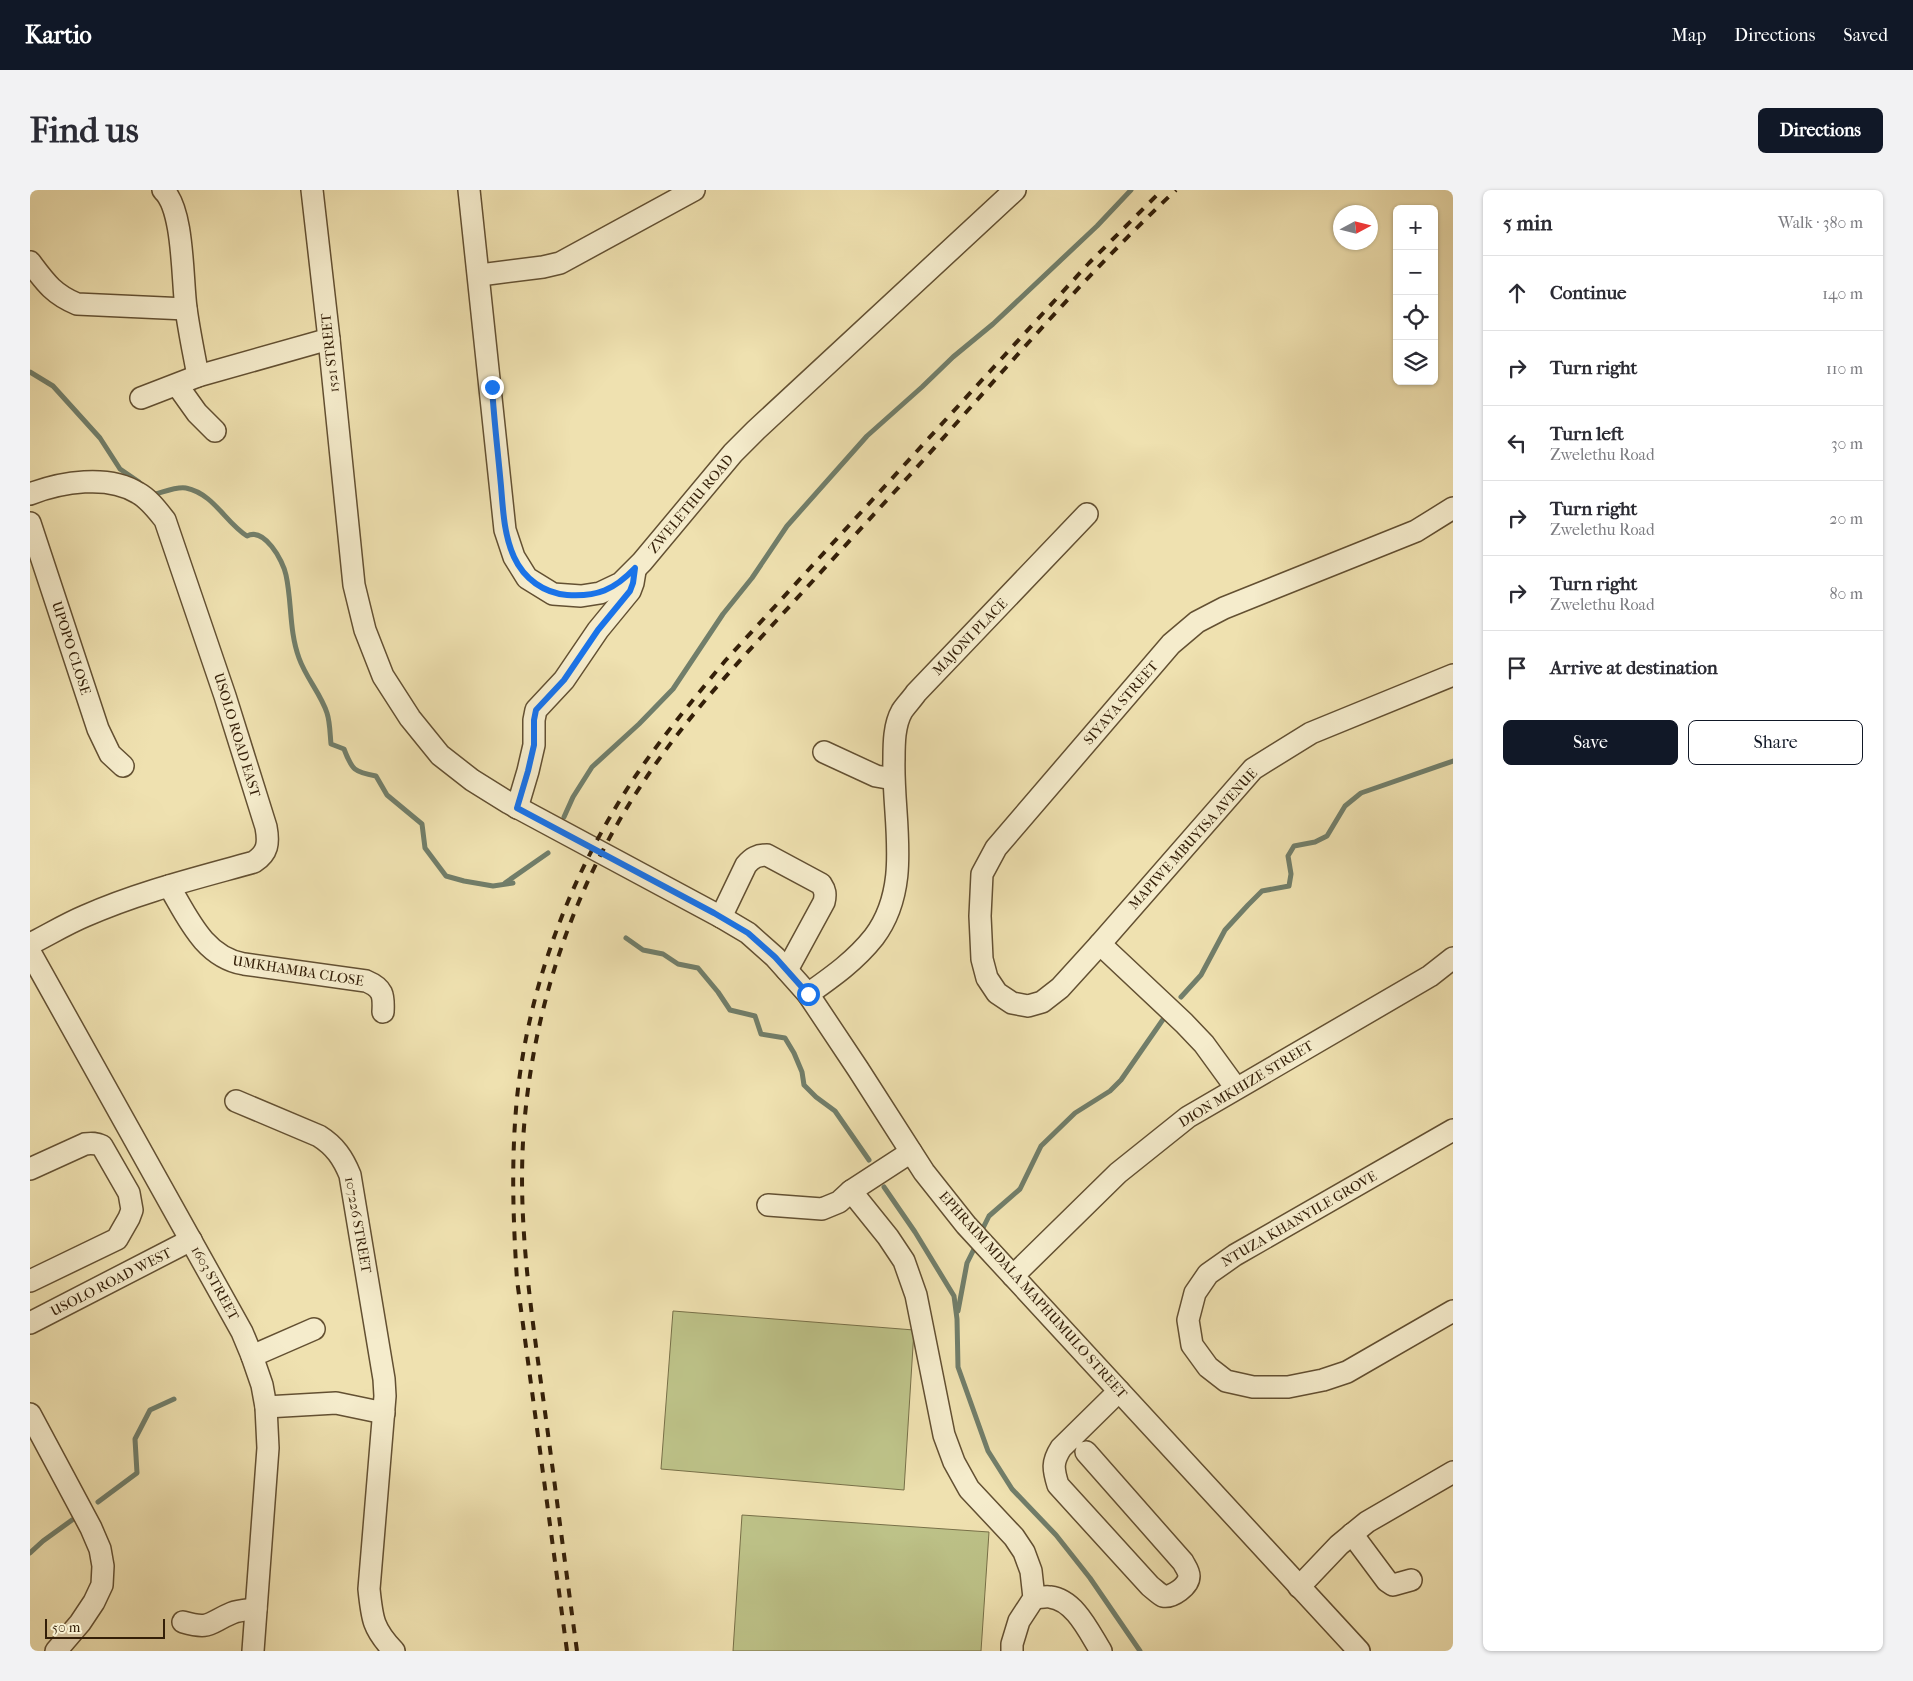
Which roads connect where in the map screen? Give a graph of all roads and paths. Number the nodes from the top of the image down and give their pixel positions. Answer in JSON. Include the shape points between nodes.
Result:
{"nodes":[{"id":1,"x":312,"y":190,"type":"edge"},
{"id":2,"x":469,"y":190,"type":"edge"},
{"id":3,"x":694,"y":190,"type":"edge"},
{"id":4,"x":1015,"y":190,"type":"edge"},
{"id":5,"x":166,"y":191,"type":"edge"},
{"id":6,"x":30,"y":262,"type":"edge"},
{"id":7,"x":480,"y":275,"type":"junction"},
{"id":8,"x":186,"y":309,"type":"junction"},
{"id":9,"x":329,"y":339,"type":"junction"},
{"id":10,"x":198,"y":376,"type":"junction"},
{"id":11,"x":177,"y":385,"type":"junction"},
{"id":12,"x":141,"y":398,"type":"dead end"},
{"id":13,"x":215,"y":431,"type":"dead end"},
{"id":14,"x":30,"y":494,"type":"edge"},
{"id":15,"x":1453,"y":508,"type":"edge"},
{"id":16,"x":1087,"y":514,"type":"dead end"},
{"id":17,"x":347,"y":516,"type":"joint"},
{"id":18,"x":30,"y":523,"type":"edge"},
{"id":19,"x":635,"y":568,"type":"junction"},
{"id":20,"x":1453,"y":675,"type":"edge"},
{"id":21,"x":824,"y":752,"type":"dead end"},
{"id":22,"x":124,"y":766,"type":"dead end"},
{"id":23,"x":893,"y":779,"type":"junction"},
{"id":24,"x":517,"y":808,"type":"junction"},
{"id":25,"x":169,"y":886,"type":"junction"},
{"id":26,"x":721,"y":916,"type":"junction"},
{"id":27,"x":30,"y":944,"type":"edge"},
{"id":28,"x":1100,"y":944,"type":"junction"},
{"id":29,"x":30,"y":952,"type":"edge"},
{"id":30,"x":1453,"y":958,"type":"edge"},
{"id":31,"x":786,"y":970,"type":"junction"},
{"id":32,"x":808,"y":994,"type":"junction"},
{"id":33,"x":1042,"y":1002,"type":"joint"},
{"id":34,"x":383,"y":1012,"type":"dead end"},
{"id":35,"x":1236,"y":1088,"type":"junction"},
{"id":36,"x":236,"y":1101,"type":"dead end"},
{"id":37,"x":1453,"y":1130,"type":"edge"},
{"id":38,"x":911,"y":1152,"type":"junction"},
{"id":39,"x":30,"y":1170,"type":"edge"},
{"id":40,"x":851,"y":1191,"type":"junction"},
{"id":41,"x":768,"y":1205,"type":"dead end"},
{"id":42,"x":117,"y":1239,"type":"junction"},
{"id":43,"x":191,"y":1240,"type":"junction"},
{"id":44,"x":134,"y":1269,"type":"junction"},
{"id":45,"x":1013,"y":1276,"type":"junction"},
{"id":46,"x":30,"y":1281,"type":"edge"},
{"id":47,"x":1453,"y":1311,"type":"edge"},
{"id":48,"x":30,"y":1323,"type":"edge"},
{"id":49,"x":314,"y":1329,"type":"dead end"},
{"id":50,"x":252,"y":1356,"type":"junction"},
{"id":51,"x":1120,"y":1391,"type":"junction"},
{"id":52,"x":266,"y":1407,"type":"junction"},
{"id":53,"x":30,"y":1414,"type":"edge"},
{"id":54,"x":384,"y":1414,"type":"junction"},
{"id":55,"x":1086,"y":1452,"type":"dead end"},
{"id":56,"x":1453,"y":1472,"type":"edge"},
{"id":57,"x":1352,"y":1534,"type":"junction"},
{"id":58,"x":1411,"y":1580,"type":"dead end"},
{"id":59,"x":1299,"y":1587,"type":"junction"},
{"id":60,"x":1034,"y":1598,"type":"junction"},
{"id":61,"x":256,"y":1609,"type":"junction"},
{"id":62,"x":183,"y":1622,"type":"dead end"},
{"id":63,"x":56,"y":1651,"type":"edge"},
{"id":64,"x":253,"y":1651,"type":"edge"},
{"id":65,"x":394,"y":1651,"type":"edge"},
{"id":66,"x":1012,"y":1651,"type":"edge"},
{"id":67,"x":1101,"y":1651,"type":"edge"},
{"id":68,"x":1359,"y":1651,"type":"edge"}],
"edges":[{"from":1,"to":9,"type":"street","name":"1521 STREET"},
{"from":2,"to":7,"type":"street","name":"ZWELETHU ROAD"},
{"from":3,"to":7,"type":"street","via":[[560,263]]},
{"from":4,"to":19,"type":"street","name":"ZWELETHU ROAD","via":[[756,430]]},
{"from":5,"to":8,"type":"street","via":[[178,223]]},
{"from":6,"to":8,"type":"street","via":[[49,287],[78,304]]},
{"from":7,"to":19,"type":"street","name":"ZWELETHU ROAD","via":[[505,530],[514,557],[527,578],[553,594],[581,596],[600,593],[621,583]]},
{"from":8,"to":10,"type":"street"},
{"from":9,"to":10,"type":"street"},
{"from":9,"to":17,"type":"street","name":"1521 STREET"},
{"from":10,"to":11,"type":"street"},
{"from":11,"to":12,"type":"street"},
{"from":11,"to":13,"type":"street"},
{"from":14,"to":25,"type":"street","name":"USOLO ROAD EAST","via":[[73,482],[117,484],[140,494],[155,507],[171,535],[233,720],[266,828],[268,847],[254,862]]},
{"from":15,"to":33,"type":"street","name":"SIYAYA STREET","via":[[1416,531],[1224,608],[1197,622],[1171,644],[996,848],[982,874],[980,916],[986,978],[997,993],[1012,1003],[1028,1006]]},
{"from":16,"to":23,"type":"street","name":"MAJONI PLACE","via":[[916,693],[902,712],[895,733]]},
{"from":17,"to":24,"type":"street","name":"EPHRAIM MDALA MAPHUMULO STREET","via":[[354,584],[365,630],[383,676],[410,718],[440,755]]},
{"from":18,"to":22,"type":"street","name":"UPOPO CLOSE","via":[[98,728],[110,754]]},
{"from":19,"to":24,"type":"street","via":[[630,591],[564,680],[536,710],[534,745]]},
{"from":20,"to":28,"type":"street","name":"MAPIWE MBUYISA AVENUE","via":[[1311,733],[1253,770]]},
{"from":21,"to":23,"type":"street","via":[[876,776]]},
{"from":23,"to":32,"type":"street","name":"MAJONI PLACE","via":[[898,878],[890,906],[875,936],[852,962]]},
{"from":24,"to":26,"type":"street","name":"EPHRAIM MDALA MAPHUMULO STREET"},
{"from":25,"to":27,"type":"street","name":"USOLO ROAD EAST","via":[[85,916]]},
{"from":25,"to":34,"type":"street","name":"UMKHAMBA CLOSE","via":[[197,934],[220,956],[232,962],[366,981],[384,996]]},
{"from":26,"to":31,"type":"street","name":"EPHRAIM MDALA MAPHUMULO STREET","via":[[748,933]]},
{"from":26,"to":31,"type":"street","via":[[746,866],[760,855],[767,855],[821,884],[825,889],[824,902]]},
{"from":28,"to":33,"type":"street","name":"MAPIWE MBUYISA AVENUE","via":[[1060,988]]},
{"from":28,"to":35,"type":"street","via":[[1204,1044]]},
{"from":29,"to":43,"type":"street","name":"1603 STREET"},
{"from":30,"to":35,"type":"street","name":"DION MKHIZE STREET","via":[[1430,976]]},
{"from":31,"to":32,"type":"street","name":"EPHRAIM MDALA MAPHUMULO STREET"},
{"from":32,"to":38,"type":"street","name":"EPHRAIM MDALA MAPHUMULO STREET"},
{"from":35,"to":45,"type":"street","name":"DION MKHIZE STREET","via":[[1188,1117],[1151,1145]]},
{"from":36,"to":54,"type":"street","name":"107226 STREET","via":[[319,1136],[331,1143],[345,1163],[350,1175],[384,1379]]},
{"from":37,"to":47,"type":"street","name":"NTUZA KHANYILE GROVE","via":[[1235,1255],[1208,1274],[1195,1293],[1188,1320],[1192,1345],[1208,1367],[1226,1381],[1253,1387],[1288,1387],[1346,1372]]},
{"from":38,"to":40,"type":"street"},
{"from":38,"to":45,"type":"street","name":"EPHRAIM MDALA MAPHUMULO STREET","via":[[966,1225]]},
{"from":39,"to":42,"type":"street","via":[[85,1144],[102,1146],[131,1200],[132,1210]]},
{"from":40,"to":41,"type":"street","via":[[839,1202],[822,1209]]},
{"from":40,"to":60,"type":"street","via":[[904,1261],[916,1295],[944,1435],[954,1462],[969,1489],[1024,1552],[1031,1571]]},
{"from":42,"to":44,"type":"street"},
{"from":42,"to":46,"type":"street"},
{"from":43,"to":44,"type":"street","name":"USOLO ROAD WEST"},
{"from":43,"to":50,"type":"street","name":"1603 STREET"},
{"from":44,"to":48,"type":"street","name":"USOLO ROAD WEST"},
{"from":45,"to":51,"type":"street","name":"EPHRAIM MDALA MAPHUMULO STREET"},
{"from":49,"to":50,"type":"street"},
{"from":50,"to":52,"type":"street","name":"1603 STREET"},
{"from":51,"to":55,"type":"street","via":[[1061,1448],[1055,1458],[1054,1470],[1058,1485],[1150,1586],[1162,1596],[1177,1592],[1189,1581],[1190,1574],[1183,1562]]},
{"from":51,"to":59,"type":"street","name":"EPHRAIM MDALA MAPHUMULO STREET"},
{"from":52,"to":54,"type":"street","via":[[336,1403]]},
{"from":52,"to":61,"type":"street","name":"1603 STREET","via":[[268,1448]]},
{"from":53,"to":63,"type":"street","via":[[91,1528],[104,1566],[102,1584],[94,1602]]},
{"from":54,"to":65,"type":"street","name":"107226 STREET","via":[[369,1589],[376,1629]]},
{"from":56,"to":57,"type":"street"},
{"from":57,"to":58,"type":"street","via":[[1393,1585]]},
{"from":57,"to":59,"type":"street"},
{"from":59,"to":68,"type":"street","name":"EPHRAIM MDALA MAPHUMULO STREET"},
{"from":60,"to":66,"type":"street","via":[[1020,1621]]},
{"from":60,"to":67,"type":"street","via":[[1051,1597],[1066,1603]]},
{"from":61,"to":62,"type":"street","via":[[234,1612],[206,1626]]},
{"from":61,"to":64,"type":"street","name":"1603 STREET"}]}
